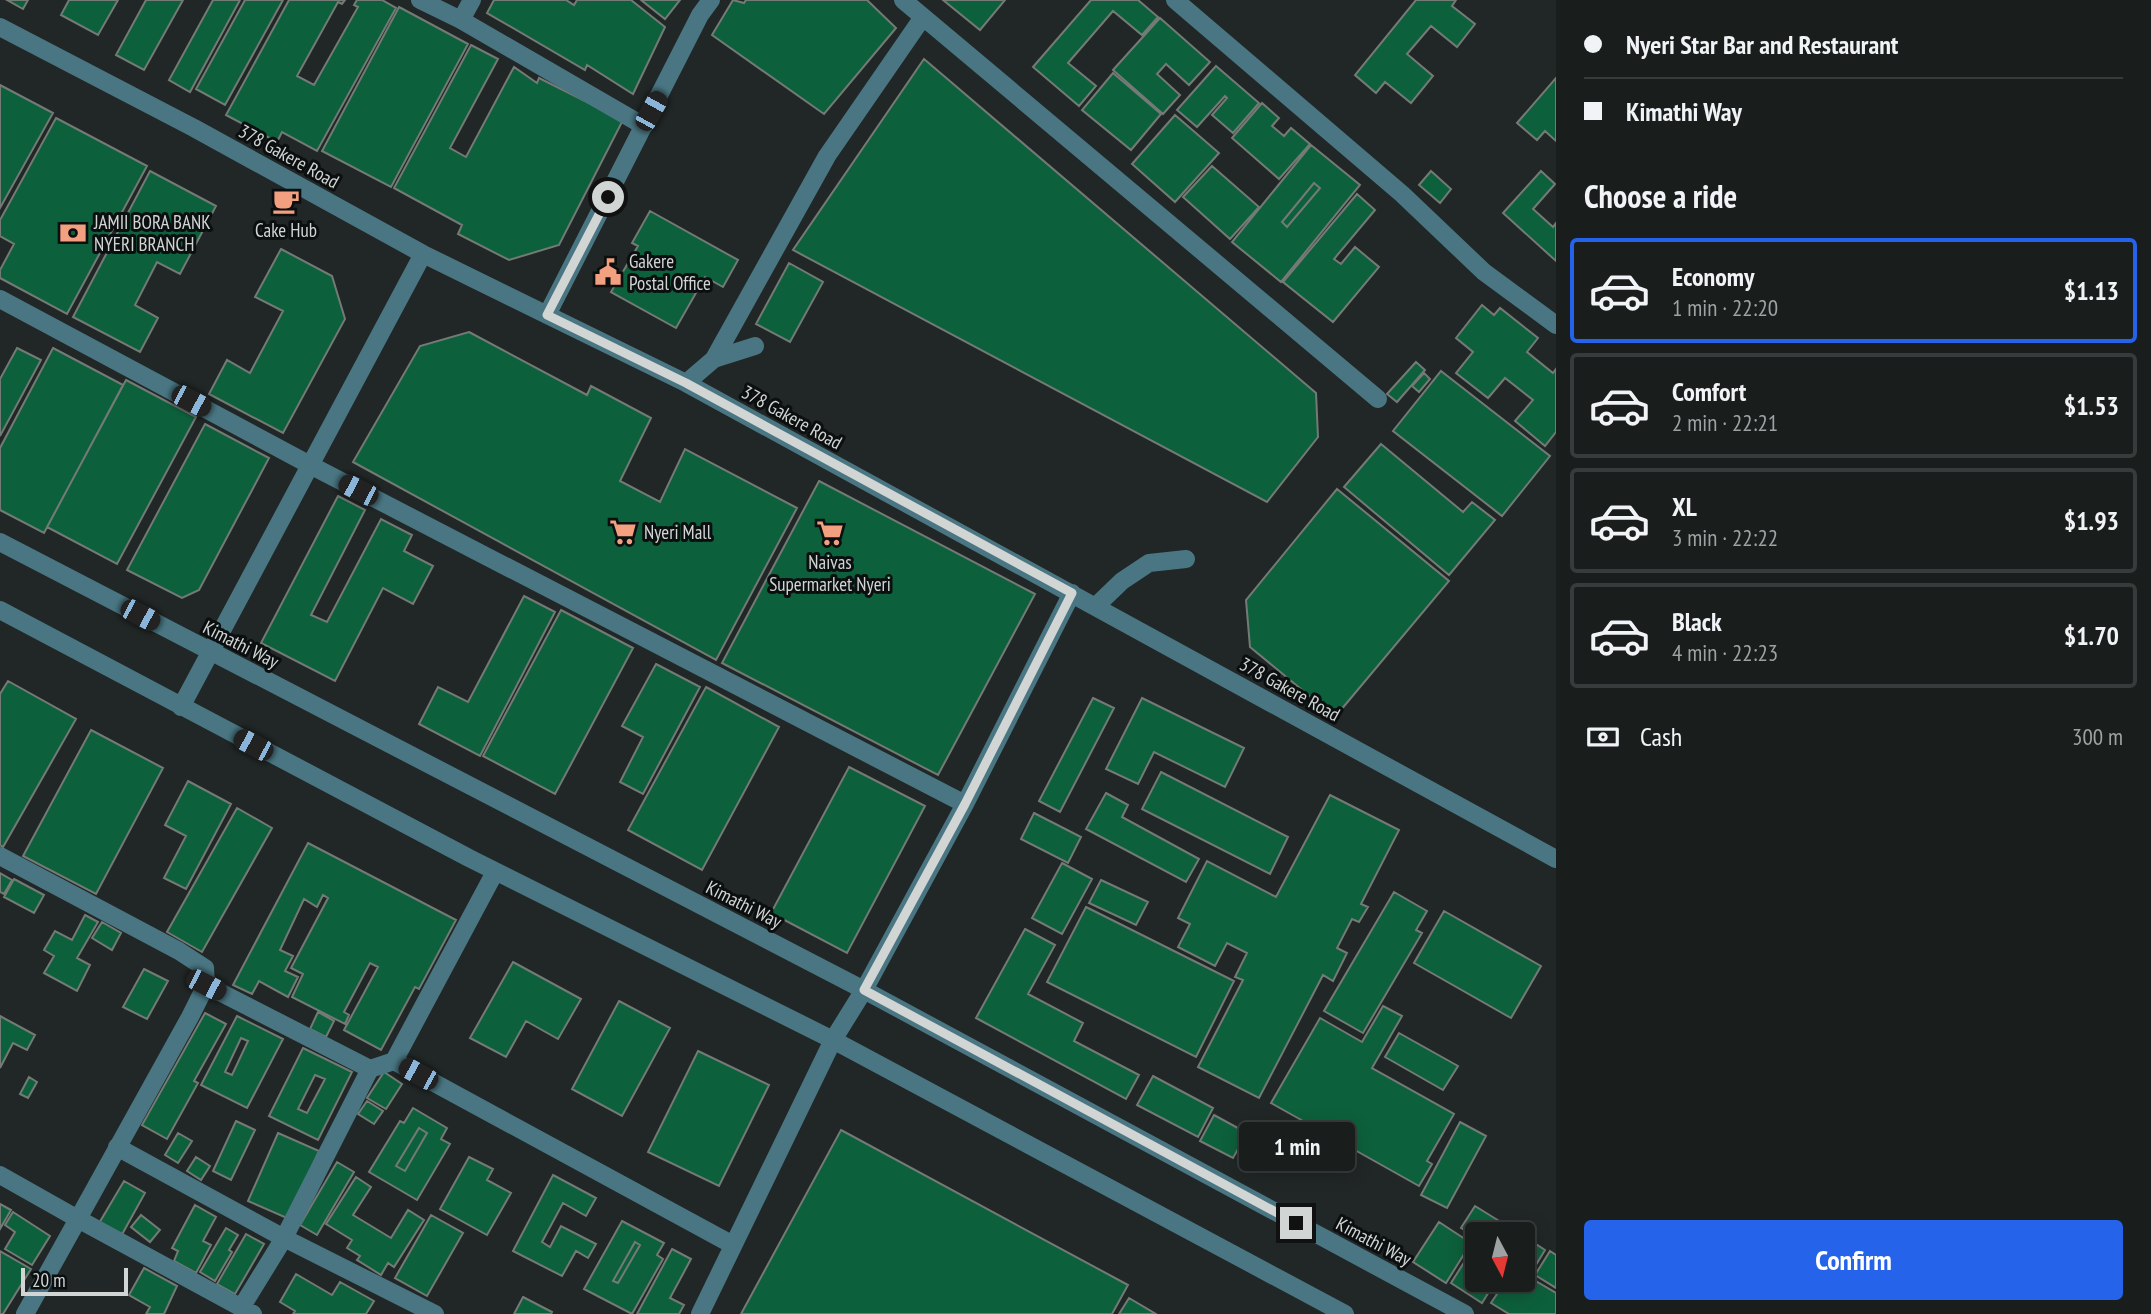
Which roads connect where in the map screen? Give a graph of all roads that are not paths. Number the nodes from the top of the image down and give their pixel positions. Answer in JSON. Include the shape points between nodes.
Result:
{"nodes":[{"id":1,"x":420,"y":0,"type":"edge"},
{"id":2,"x":472,"y":0,"type":"edge"},
{"id":3,"x":711,"y":0,"type":"edge"},
{"id":4,"x":903,"y":0,"type":"edge"},
{"id":5,"x":1175,"y":0,"type":"edge"},
{"id":6,"x":923,"y":17,"type":"junction"},
{"id":7,"x":461,"y":20,"type":"junction"},
{"id":8,"x":0,"y":27,"type":"edge"},
{"id":9,"x":644,"y":126,"type":"junction"},
{"id":10,"x":423,"y":254,"type":"junction"},
{"id":11,"x":0,"y":299,"type":"edge"},
{"id":12,"x":547,"y":315,"type":"junction"},
{"id":13,"x":1556,"y":325,"type":"edge"},
{"id":14,"x":755,"y":346,"type":"dead end"},
{"id":15,"x":714,"y":359,"type":"junction"},
{"id":16,"x":686,"y":383,"type":"junction"},
{"id":17,"x":1378,"y":399,"type":"dead end"},
{"id":18,"x":310,"y":465,"type":"junction"},
{"id":19,"x":0,"y":542,"type":"edge"},
{"id":20,"x":1186,"y":559,"type":"dead end"},
{"id":21,"x":1072,"y":593,"type":"junction"},
{"id":22,"x":1096,"y":606,"type":"junction"},
{"id":23,"x":0,"y":610,"type":"edge"},
{"id":24,"x":210,"y":652,"type":"junction"},
{"id":25,"x":181,"y":707,"type":"junction"},
{"id":26,"x":965,"y":804,"type":"junction"},
{"id":27,"x":0,"y":856,"type":"edge"},
{"id":28,"x":1556,"y":859,"type":"edge"},
{"id":29,"x":495,"y":872,"type":"junction"},
{"id":30,"x":206,"y":985,"type":"junction"},
{"id":31,"x":864,"y":990,"type":"junction"},
{"id":32,"x":833,"y":1040,"type":"junction"},
{"id":33,"x":394,"y":1061,"type":"junction"},
{"id":34,"x":370,"y":1069,"type":"junction"},
{"id":35,"x":117,"y":1147,"type":"junction"},
{"id":36,"x":0,"y":1175,"type":"edge"},
{"id":37,"x":78,"y":1219,"type":"junction"},
{"id":38,"x":284,"y":1238,"type":"junction"},
{"id":39,"x":733,"y":1245,"type":"junction"},
{"id":40,"x":247,"y":1311,"type":"edge"},
{"id":41,"x":25,"y":1314,"type":"edge"},
{"id":42,"x":435,"y":1314,"type":"edge"},
{"id":43,"x":700,"y":1314,"type":"edge"},
{"id":44,"x":1345,"y":1314,"type":"edge"},
{"id":45,"x":1465,"y":1314,"type":"edge"}],
"edges":[{"from":1,"to":7,"type":"street"},
{"from":2,"to":7,"type":"street"},
{"from":3,"to":9,"type":"street"},
{"from":4,"to":6,"type":"street"},
{"from":5,"to":13,"type":"street","via":[[1402,194],[1484,272]]},
{"from":6,"to":15,"type":"street","via":[[827,156]]},
{"from":6,"to":17,"type":"street"},
{"from":7,"to":9,"type":"street"},
{"from":8,"to":10,"type":"street","name":"378 Gakere Road"},
{"from":9,"to":12,"type":"street"},
{"from":10,"to":12,"type":"street","name":"378 Gakere Road"},
{"from":10,"to":18,"type":"street"},
{"from":11,"to":18,"type":"street"},
{"from":12,"to":16,"type":"street","name":"378 Gakere Road"},
{"from":14,"to":15,"type":"street"},
{"from":15,"to":16,"type":"street"},
{"from":16,"to":21,"type":"street","name":"378 Gakere Road"},
{"from":18,"to":24,"type":"street"},
{"from":18,"to":26,"type":"street"},
{"from":19,"to":24,"type":"street","name":"Kimathi Way"},
{"from":20,"to":22,"type":"street","via":[[1149,563],[1122,580]]},
{"from":21,"to":22,"type":"street","name":"378 Gakere Road"},
{"from":21,"to":26,"type":"street"},
{"from":22,"to":28,"type":"street","name":"378 Gakere Road"},
{"from":23,"to":25,"type":"street"},
{"from":24,"to":25,"type":"street"},
{"from":24,"to":31,"type":"street","name":"Kimathi Way"},
{"from":25,"to":29,"type":"street"},
{"from":26,"to":31,"type":"street"},
{"from":27,"to":30,"type":"street","via":[[180,951],[205,968]]},
{"from":29,"to":32,"type":"street"},
{"from":29,"to":33,"type":"street"},
{"from":30,"to":34,"type":"street"},
{"from":30,"to":35,"type":"street"},
{"from":31,"to":32,"type":"street"},
{"from":31,"to":45,"type":"street","name":"Kimathi Way"},
{"from":32,"to":39,"type":"street"},
{"from":32,"to":44,"type":"street"},
{"from":33,"to":34,"type":"street"},
{"from":33,"to":39,"type":"street"},
{"from":34,"to":38,"type":"street"},
{"from":35,"to":37,"type":"street"},
{"from":35,"to":38,"type":"street"},
{"from":36,"to":37,"type":"street"},
{"from":37,"to":40,"type":"street"},
{"from":37,"to":41,"type":"street"},
{"from":38,"to":40,"type":"street"},
{"from":38,"to":42,"type":"street"},
{"from":39,"to":43,"type":"street"}]}
